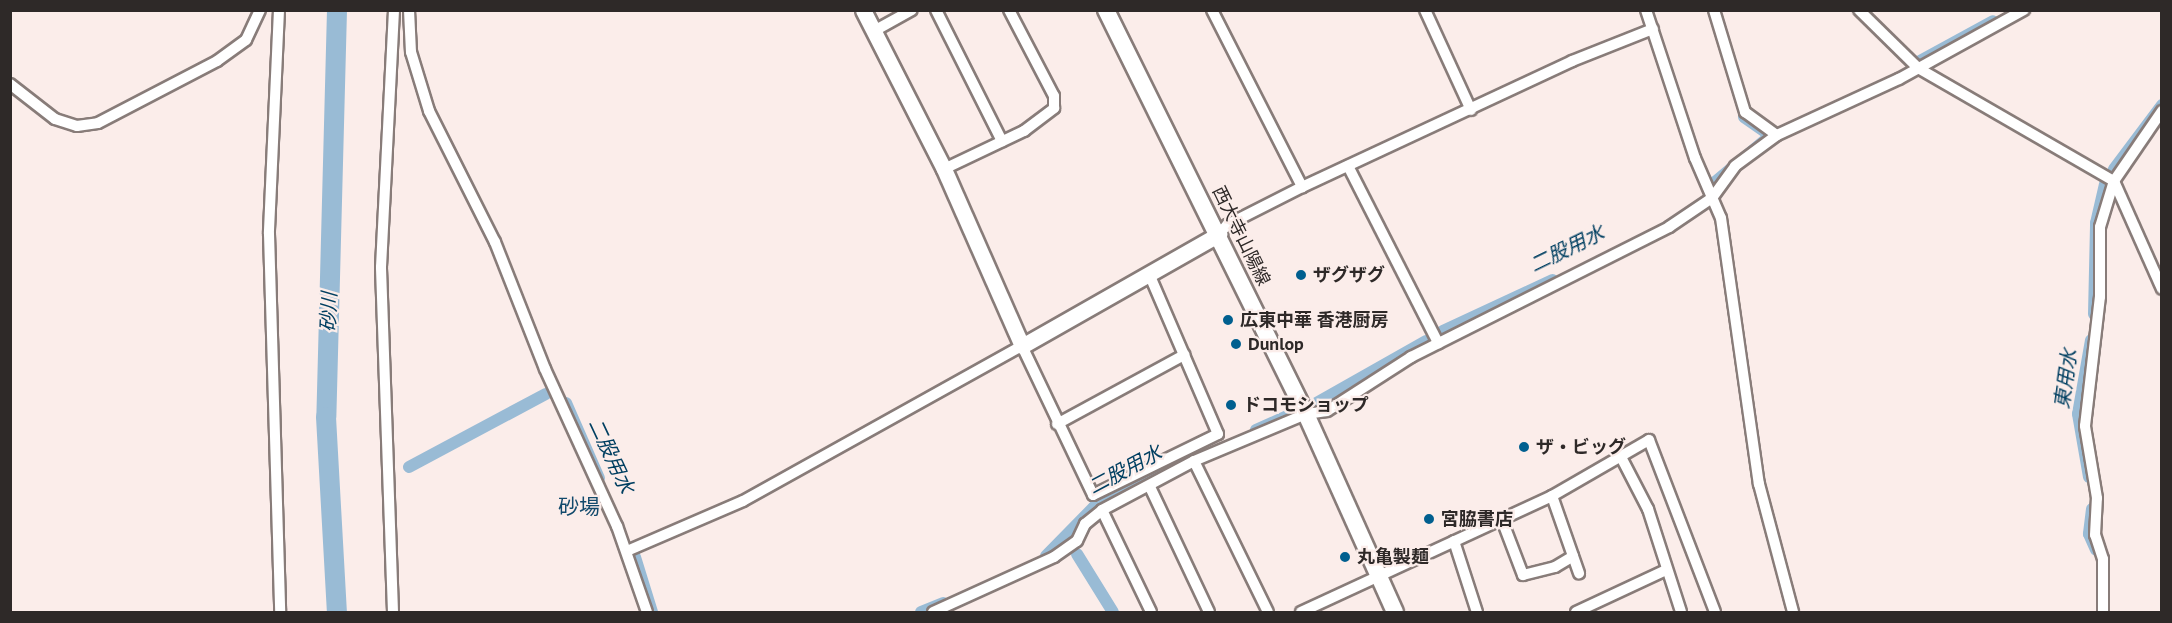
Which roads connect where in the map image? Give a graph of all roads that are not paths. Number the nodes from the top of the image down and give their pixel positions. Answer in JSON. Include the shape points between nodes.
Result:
{"nodes":[{"id":1,"x":260,"y":10,"type":"edge"},
{"id":2,"x":279,"y":10,"type":"edge"},
{"id":3,"x":394,"y":10,"type":"edge"},
{"id":4,"x":409,"y":10,"type":"edge"},
{"id":5,"x":863,"y":10,"type":"edge"},
{"id":6,"x":912,"y":10,"type":"edge"},
{"id":7,"x":936,"y":10,"type":"edge"},
{"id":8,"x":1009,"y":10,"type":"edge"},
{"id":9,"x":1106,"y":10,"type":"edge"},
{"id":10,"x":1212,"y":10,"type":"edge"},
{"id":11,"x":1425,"y":10,"type":"edge"},
{"id":12,"x":1646,"y":10,"type":"edge"},
{"id":13,"x":1714,"y":10,"type":"edge"},
{"id":14,"x":1859,"y":10,"type":"edge"},
{"id":15,"x":2024,"y":10,"type":"edge"},
{"id":16,"x":1653,"y":29,"type":"junction"},
{"id":17,"x":874,"y":31,"type":"junction"},
{"id":18,"x":1918,"y":68,"type":"junction"},
{"id":19,"x":10,"y":84,"type":"edge"},
{"id":20,"x":1472,"y":110,"type":"junction"},
{"id":21,"x":2162,"y":111,"type":"edge"},
{"id":22,"x":1777,"y":135,"type":"junction"},
{"id":23,"x":1002,"y":141,"type":"junction"},
{"id":24,"x":1348,"y":166,"type":"junction"},
{"id":25,"x":944,"y":169,"type":"junction"},
{"id":26,"x":2114,"y":181,"type":"junction"},
{"id":27,"x":1302,"y":187,"type":"junction"},
{"id":28,"x":1712,"y":198,"type":"junction"},
{"id":29,"x":1220,"y":234,"type":"junction"},
{"id":30,"x":1150,"y":276,"type":"junction"},
{"id":31,"x":2162,"y":289,"type":"edge"},
{"id":32,"x":1438,"y":344,"type":"junction"},
{"id":33,"x":1022,"y":346,"type":"junction"},
{"id":34,"x":1184,"y":355,"type":"junction"},
{"id":35,"x":1306,"y":414,"type":"junction"},
{"id":36,"x":1057,"y":424,"type":"junction"},
{"id":37,"x":1622,"y":457,"type":"junction"},
{"id":38,"x":1194,"y":461,"type":"junction"},
{"id":39,"x":1150,"y":487,"type":"junction"},
{"id":40,"x":1552,"y":496,"type":"junction"},
{"id":41,"x":1102,"y":510,"type":"junction"},
{"id":42,"x":1502,"y":520,"type":"junction"},
{"id":43,"x":1454,"y":541,"type":"junction"},
{"id":44,"x":627,"y":551,"type":"junction"},
{"id":45,"x":1573,"y":556,"type":"junction"},
{"id":46,"x":1664,"y":571,"type":"junction"},
{"id":47,"x":1579,"y":573,"type":"dead end"},
{"id":48,"x":1379,"y":574,"type":"junction"},
{"id":49,"x":280,"y":612,"type":"edge"},
{"id":50,"x":393,"y":612,"type":"edge"},
{"id":51,"x":647,"y":612,"type":"edge"},
{"id":52,"x":933,"y":612,"type":"edge"},
{"id":53,"x":1151,"y":612,"type":"edge"},
{"id":54,"x":1209,"y":612,"type":"edge"},
{"id":55,"x":1268,"y":612,"type":"edge"},
{"id":56,"x":1301,"y":612,"type":"edge"},
{"id":57,"x":1395,"y":612,"type":"edge"},
{"id":58,"x":1477,"y":612,"type":"edge"},
{"id":59,"x":1577,"y":612,"type":"edge"},
{"id":60,"x":1680,"y":612,"type":"edge"},
{"id":61,"x":1714,"y":612,"type":"edge"},
{"id":62,"x":1793,"y":612,"type":"edge"},
{"id":63,"x":2103,"y":612,"type":"edge"}],
"edges":[{"from":1,"to":19,"type":"street","via":[[246,40],[218,61],[98,123],[77,126],[55,119]]},
{"from":2,"to":49,"type":"street","via":[[269,234]]},
{"from":3,"to":50,"type":"street","via":[[381,267]]},
{"from":4,"to":44,"type":"street","via":[[411,52],[429,111],[495,242]]},
{"from":5,"to":17,"type":"street"},
{"from":6,"to":17,"type":"street"},
{"from":7,"to":23,"type":"street"},
{"from":8,"to":23,"type":"street","via":[[1054,96],[1054,108]]},
{"from":9,"to":29,"type":"main road","name":"西大寺山陽線"},
{"from":10,"to":27,"type":"street"},
{"from":11,"to":20,"type":"street"},
{"from":12,"to":16,"type":"street"},
{"from":13,"to":22,"type":"street","via":[[1744,112]]},
{"from":14,"to":18,"type":"street"},
{"from":15,"to":18,"type":"street"},
{"from":16,"to":20,"type":"street"},
{"from":16,"to":28,"type":"street"},
{"from":17,"to":25,"type":"street"},
{"from":18,"to":22,"type":"street"},
{"from":18,"to":26,"type":"street"},
{"from":20,"to":24,"type":"street"},
{"from":21,"to":26,"type":"street"},
{"from":22,"to":28,"type":"street","via":[[1735,166]]},
{"from":23,"to":25,"type":"street"},
{"from":24,"to":27,"type":"street"},
{"from":24,"to":32,"type":"street"},
{"from":25,"to":33,"type":"street"},
{"from":26,"to":31,"type":"street"},
{"from":26,"to":63,"type":"street","via":[[2100,227],[2100,297],[2085,426],[2097,498],[2095,535],[2103,559]]},
{"from":27,"to":29,"type":"street","via":[[1227,225]]},
{"from":28,"to":32,"type":"street","via":[[1669,226]]},
{"from":28,"to":62,"type":"street","via":[[1735,290],[1759,484]]},
{"from":29,"to":30,"type":"street"},
{"from":29,"to":35,"type":"main road","name":"西大寺山陽線"},
{"from":30,"to":33,"type":"street"},
{"from":30,"to":34,"type":"street"},
{"from":32,"to":35,"type":"street","via":[[1327,411]]},
{"from":33,"to":36,"type":"street"},
{"from":33,"to":44,"type":"street","via":[[743,501]]},
{"from":34,"to":36,"type":"street"},
{"from":34,"to":36,"type":"street","via":[[1218,434],[1093,495]]},
{"from":35,"to":38,"type":"street"},
{"from":35,"to":48,"type":"main road","name":"西大寺山陽線"},
{"from":37,"to":40,"type":"street"},
{"from":37,"to":46,"type":"street","via":[[1648,508]]},
{"from":37,"to":61,"type":"street","via":[[1650,440]]},
{"from":38,"to":39,"type":"street"},
{"from":38,"to":55,"type":"street"},
{"from":39,"to":41,"type":"street"},
{"from":39,"to":54,"type":"street"},
{"from":40,"to":42,"type":"street"},
{"from":40,"to":45,"type":"street"},
{"from":41,"to":52,"type":"street","via":[[1085,524],[1077,541],[1054,557]]},
{"from":41,"to":53,"type":"street"},
{"from":42,"to":43,"type":"street"},
{"from":42,"to":45,"type":"street","via":[[1523,575],[1555,567]]},
{"from":43,"to":48,"type":"street"},
{"from":43,"to":58,"type":"street"},
{"from":44,"to":51,"type":"street"},
{"from":45,"to":47,"type":"street"},
{"from":46,"to":59,"type":"street"},
{"from":46,"to":60,"type":"street"},
{"from":48,"to":56,"type":"street"},
{"from":48,"to":57,"type":"main road","name":"西大寺山陽線"}]}
